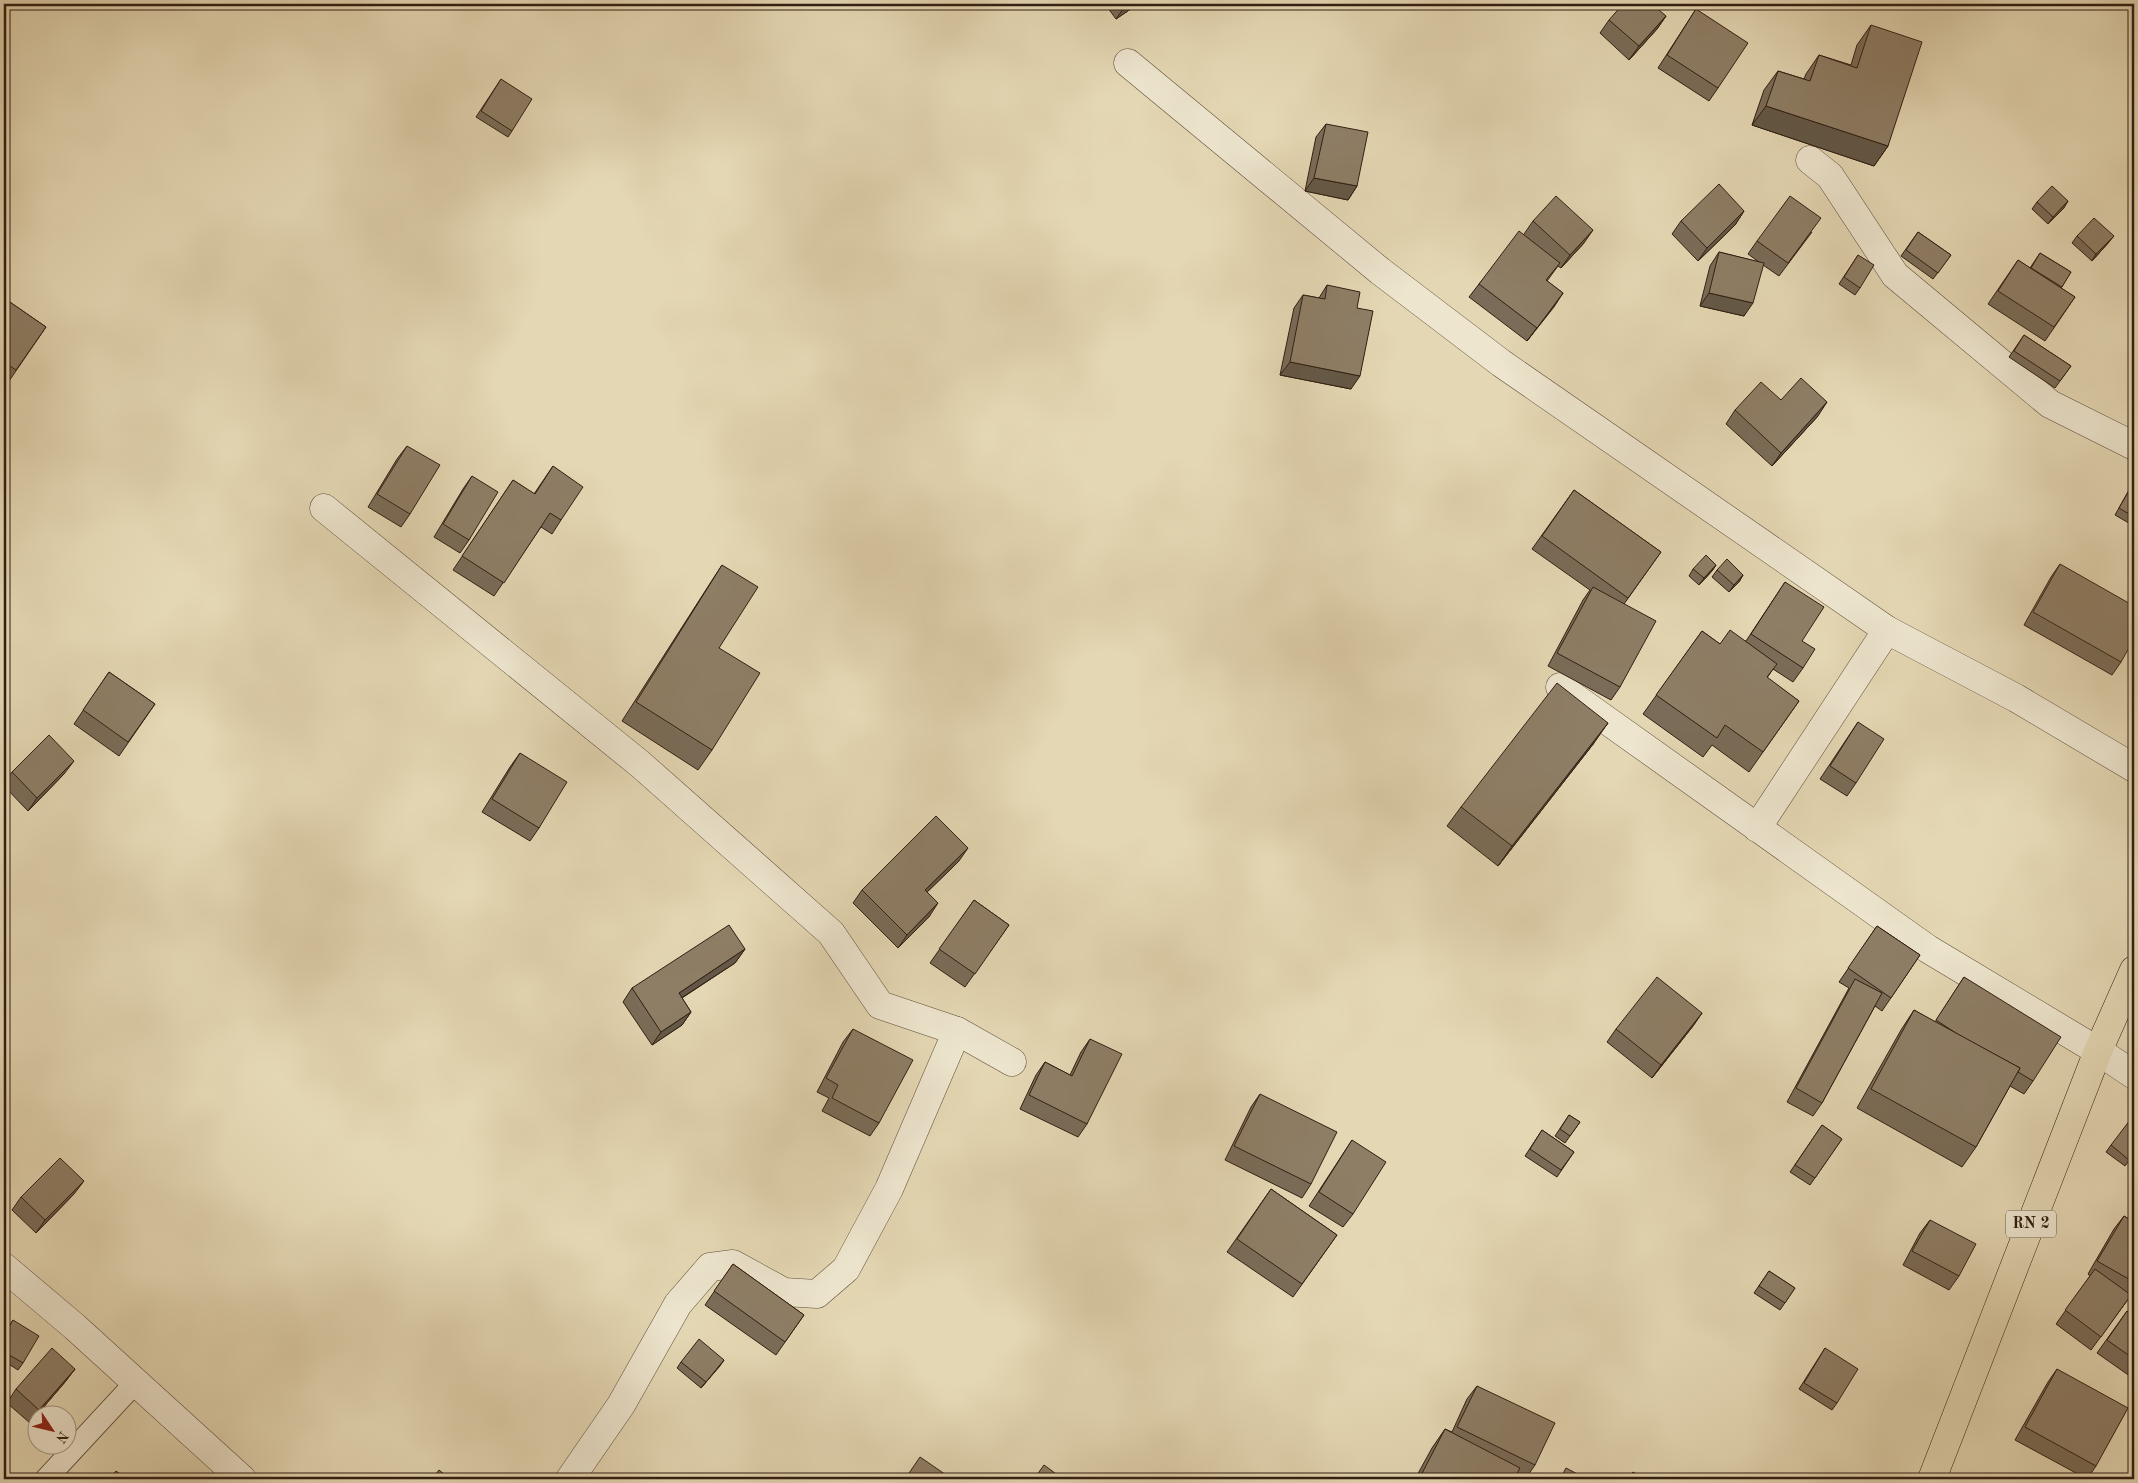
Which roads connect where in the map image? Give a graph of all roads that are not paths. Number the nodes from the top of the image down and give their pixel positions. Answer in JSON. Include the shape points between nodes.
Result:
{"nodes":[{"id":1,"x":1128,"y":64,"type":"dead end"},
{"id":2,"x":1810,"y":160,"type":"dead end"},
{"id":3,"x":2134,"y":446,"type":"edge"},
{"id":4,"x":324,"y":508,"type":"dead end"},
{"id":5,"x":1886,"y":630,"type":"junction"},
{"id":6,"x":1560,"y":687,"type":"edge"},
{"id":7,"x":2134,"y":768,"type":"edge"},
{"id":8,"x":1757,"y":828,"type":"junction"},
{"id":9,"x":2134,"y":970,"type":"edge"},
{"id":10,"x":958,"y":1031,"type":"junction"},
{"id":11,"x":2098,"y":1051,"type":"junction"},
{"id":12,"x":1012,"y":1062,"type":"dead end"},
{"id":13,"x":2134,"y":1075,"type":"edge"},
{"id":14,"x":4,"y":1267,"type":"edge"},
{"id":15,"x":135,"y":1383,"type":"junction"},
{"id":16,"x":46,"y":1479,"type":"edge"},
{"id":17,"x":242,"y":1479,"type":"edge"},
{"id":18,"x":570,"y":1479,"type":"edge"},
{"id":19,"x":1932,"y":1479,"type":"edge"}],
"edges":[{"from":1,"to":5,"type":"street","via":[[1380,271],[1501,363]]},
{"from":2,"to":3,"type":"street","via":[[1830,176],[1895,275],[2050,404]]},
{"from":4,"to":10,"type":"street","via":[[640,764],[831,933],[880,1005]]},
{"from":5,"to":7,"type":"street","via":[[2016,698]]},
{"from":5,"to":8,"type":"street"},
{"from":6,"to":8,"type":"street"},
{"from":8,"to":11,"type":"street","via":[[1928,949]]},
{"from":9,"to":11,"type":"main road","number":"RN 2"},
{"from":10,"to":12,"type":"street"},
{"from":10,"to":18,"type":"street","via":[[889,1189],[846,1269],[817,1294],[784,1292],[732,1264],[710,1266],[678,1304],[621,1406]]},
{"from":11,"to":13,"type":"street"},
{"from":11,"to":19,"type":"main road","number":"RN 2"},
{"from":14,"to":15,"type":"street"},
{"from":15,"to":16,"type":"lane"},
{"from":15,"to":17,"type":"street"}]}
